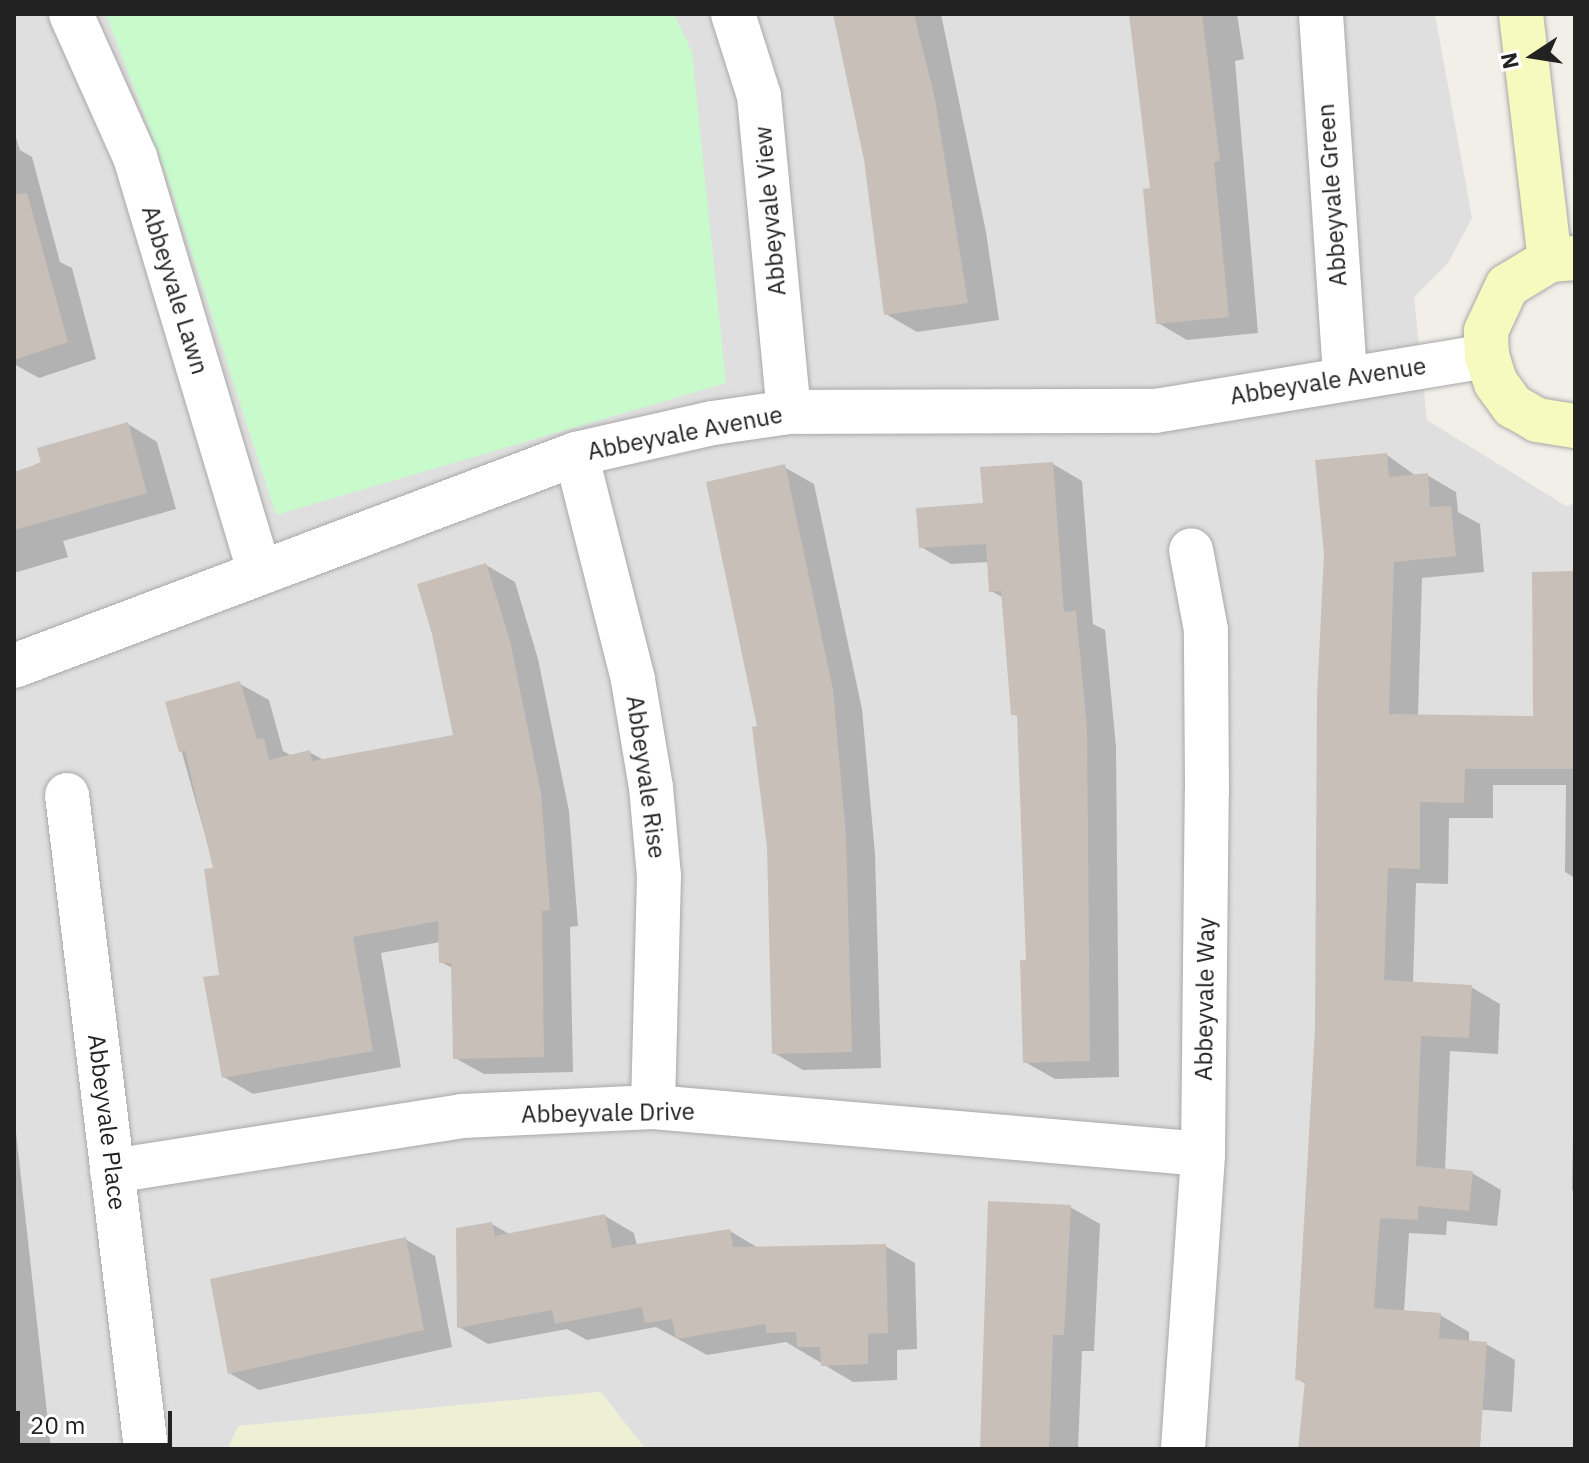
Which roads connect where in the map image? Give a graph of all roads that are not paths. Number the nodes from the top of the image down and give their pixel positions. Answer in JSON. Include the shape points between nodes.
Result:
{"nodes":[{"id":1,"x":71,"y":14,"type":"edge"},
{"id":2,"x":733,"y":14,"type":"edge"},
{"id":3,"x":1321,"y":14,"type":"edge"},
{"id":4,"x":1521,"y":14,"type":"edge"},
{"id":5,"x":1562,"y":259,"type":"edge"},
{"id":6,"x":1487,"y":356,"type":"junction"},
{"id":7,"x":1345,"y":375,"type":"junction"},
{"id":8,"x":789,"y":412,"type":"junction"},
{"id":9,"x":1575,"y":426,"type":"edge"},
{"id":10,"x":576,"y":454,"type":"junction"},
{"id":11,"x":1191,"y":550,"type":"dead end"},
{"id":12,"x":260,"y":573,"type":"junction"},
{"id":13,"x":14,"y":666,"type":"edge"},
{"id":14,"x":67,"y":795,"type":"dead end"},
{"id":15,"x":653,"y":1107,"type":"junction"},
{"id":16,"x":1203,"y":1154,"type":"junction"},
{"id":17,"x":112,"y":1171,"type":"junction"},
{"id":18,"x":146,"y":1449,"type":"edge"},
{"id":19,"x":1183,"y":1449,"type":"edge"}],
"edges":[{"from":1,"to":12,"type":"street","name":"Abbeyvale Lawn","via":[[135,157]]},
{"from":2,"to":8,"type":"street","name":"Abbeyvale View","via":[[759,96]]},
{"from":3,"to":7,"type":"street","name":"Abbeyvale Green"},
{"from":4,"to":5,"type":"street"},
{"from":5,"to":6,"type":"street","via":[[1507,286],[1486,331]]},
{"from":6,"to":7,"type":"street","name":"Abbeyvale Avenue"},
{"from":6,"to":9,"type":"street","via":[[1496,383],[1513,406],[1537,420]]},
{"from":7,"to":8,"type":"street","name":"Abbeyvale Avenue","via":[[1155,411]]},
{"from":8,"to":10,"type":"street","name":"Abbeyvale Avenue"},
{"from":10,"to":12,"type":"street","name":"Abbeyvale Avenue"},
{"from":10,"to":15,"type":"street","name":"Abbeyvale Rise","via":[[633,680],[651,787],[659,876]]},
{"from":11,"to":16,"type":"street","name":"Abbeyvale Way","via":[[1206,630]]},
{"from":12,"to":13,"type":"street","name":"Abbeyvale Avenue"},
{"from":14,"to":17,"type":"street","name":"Abbeyvale Place"},
{"from":15,"to":16,"type":"street","name":"Abbeyvale Drive"},
{"from":15,"to":17,"type":"street","name":"Abbeyvale Drive","via":[[462,1116]]},
{"from":16,"to":19,"type":"street","name":"Abbeyvale Way"},
{"from":17,"to":18,"type":"street","name":"Abbeyvale Place"}]}
